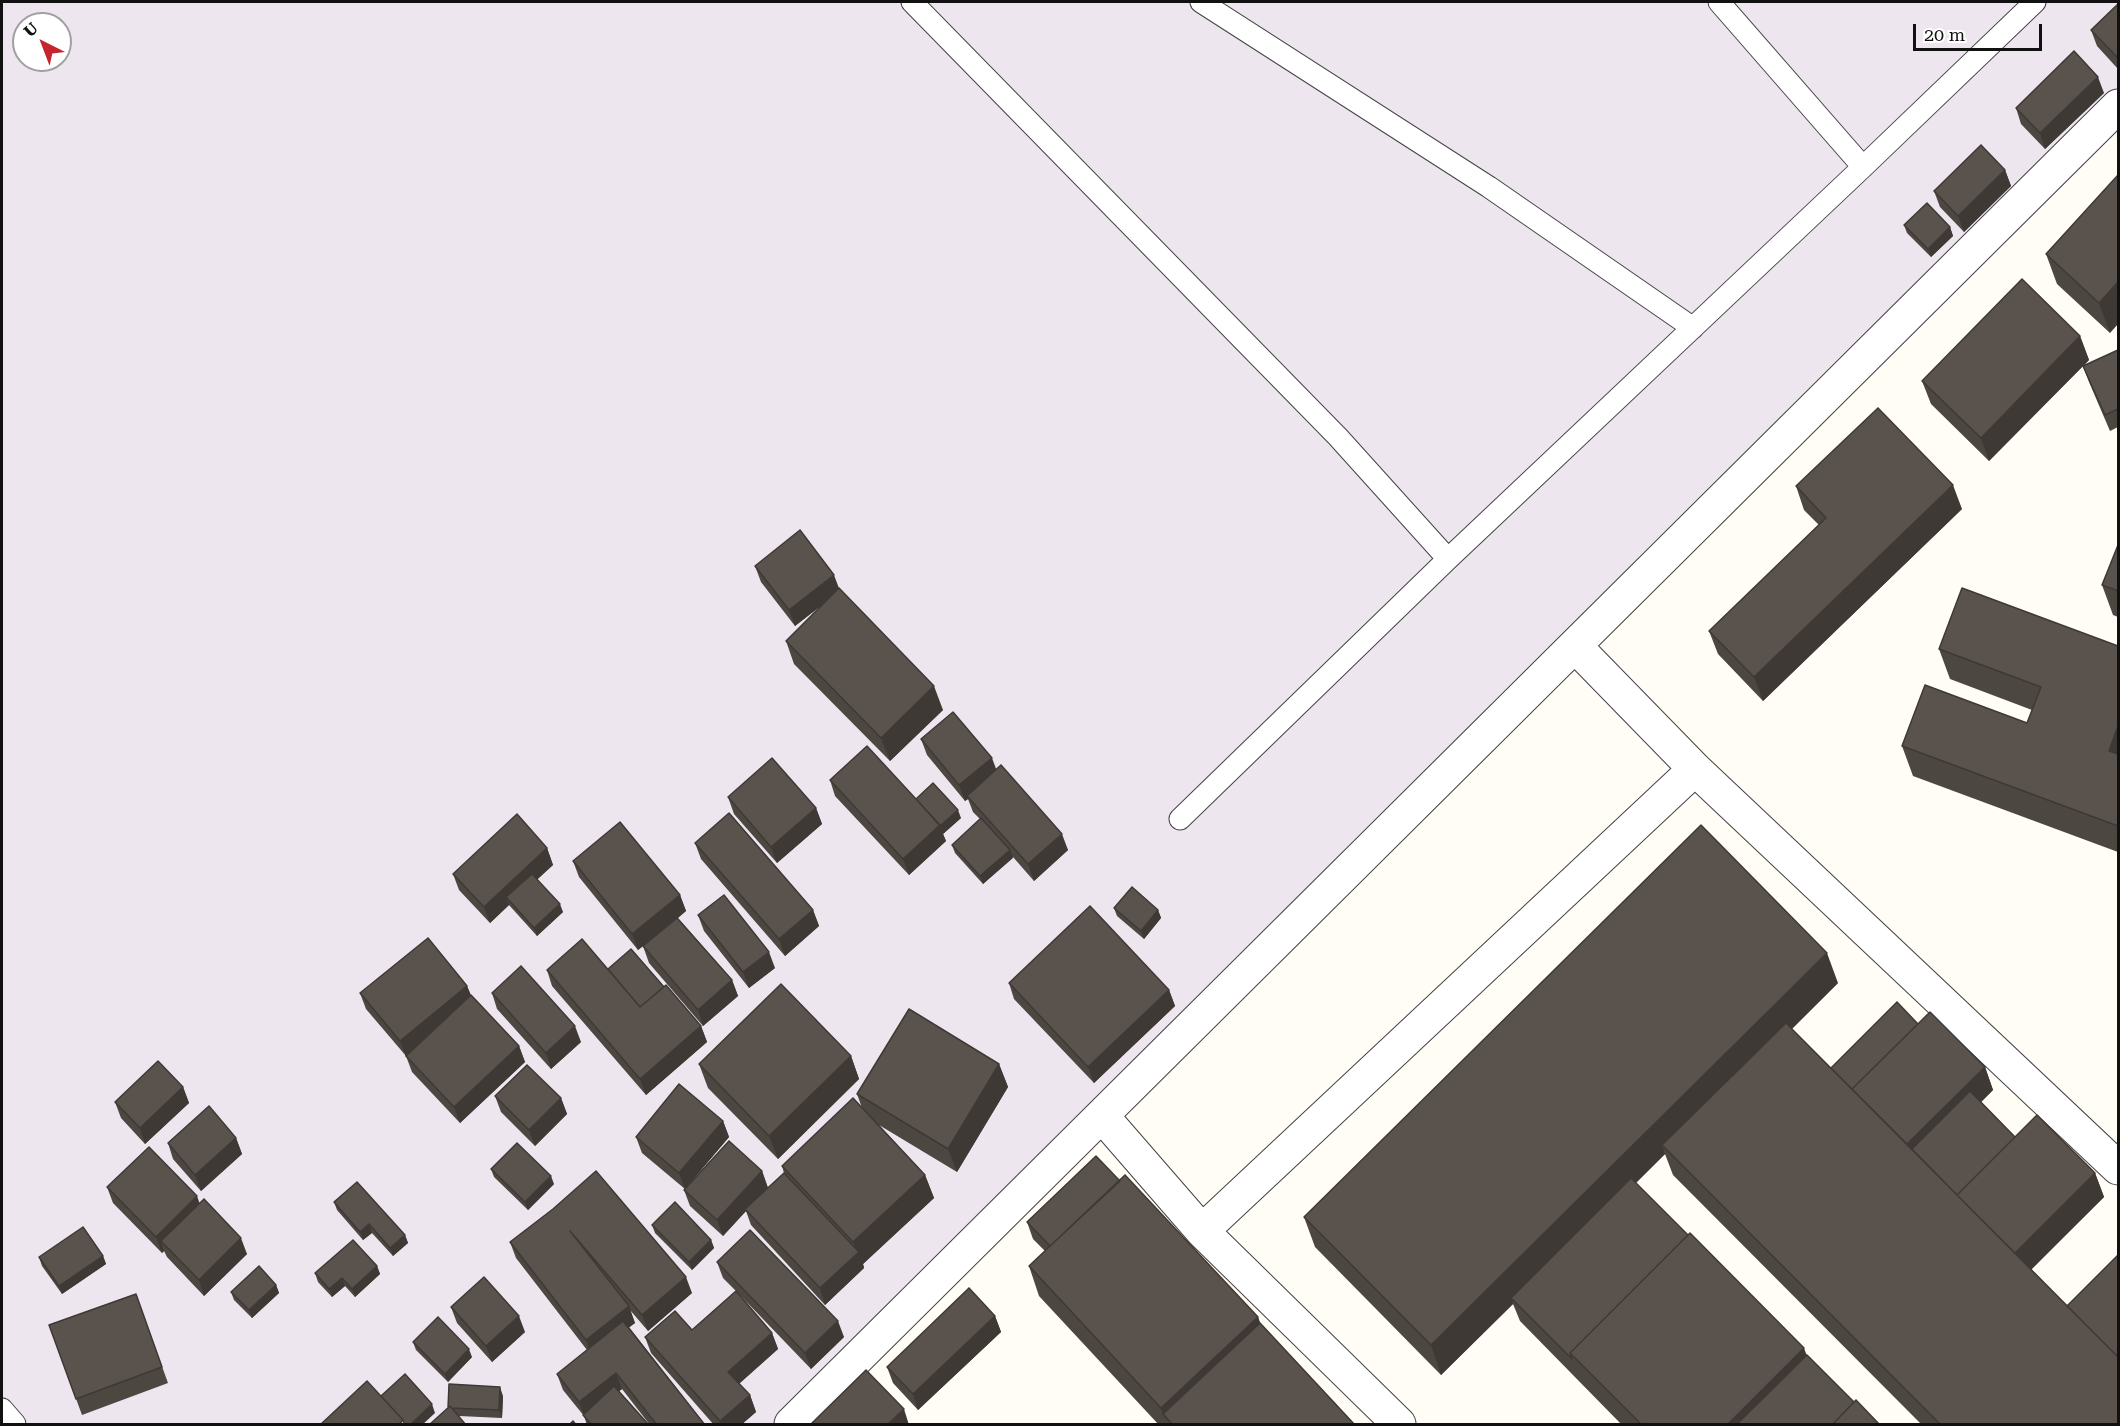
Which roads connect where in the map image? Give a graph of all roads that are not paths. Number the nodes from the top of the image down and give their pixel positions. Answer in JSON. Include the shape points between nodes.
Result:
{"nodes":[{"id":1,"x":912,"y":2,"type":"edge"},
{"id":2,"x":1201,"y":2,"type":"edge"},
{"id":3,"x":1719,"y":2,"type":"edge"},
{"id":4,"x":2035,"y":2,"type":"edge"},
{"id":5,"x":2118,"y":106,"type":"edge"},
{"id":6,"x":1863,"y":167,"type":"junction"},
{"id":7,"x":1693,"y":328,"type":"junction"},
{"id":8,"x":1448,"y":559,"type":"junction"},
{"id":9,"x":1576,"y":647,"type":"junction"},
{"id":10,"x":1695,"y":769,"type":"junction"},
{"id":11,"x":1180,"y":819,"type":"dead end"},
{"id":12,"x":1103,"y":1117,"type":"junction"},
{"id":13,"x":2118,"y":1168,"type":"edge"},
{"id":14,"x":1202,"y":1231,"type":"junction"},
{"id":15,"x":2,"y":1409,"type":"edge"},
{"id":16,"x":15,"y":1425,"type":"edge"},
{"id":17,"x":792,"y":1425,"type":"edge"},
{"id":18,"x":1399,"y":1425,"type":"edge"}],
"edges":[{"from":1,"to":8,"type":"lane","via":[[1338,437]]},
{"from":2,"to":7,"type":"lane","via":[[1489,187]]},
{"from":3,"to":6,"type":"lane"},
{"from":4,"to":6,"type":"lane"},
{"from":5,"to":9,"type":"street"},
{"from":6,"to":7,"type":"lane"},
{"from":7,"to":8,"type":"lane"},
{"from":8,"to":11,"type":"lane"},
{"from":9,"to":10,"type":"street"},
{"from":9,"to":12,"type":"street"},
{"from":10,"to":13,"type":"street"},
{"from":10,"to":14,"type":"street"},
{"from":12,"to":14,"type":"street"},
{"from":12,"to":17,"type":"street"},
{"from":14,"to":18,"type":"street"},
{"from":15,"to":16,"type":"lane"}]}
